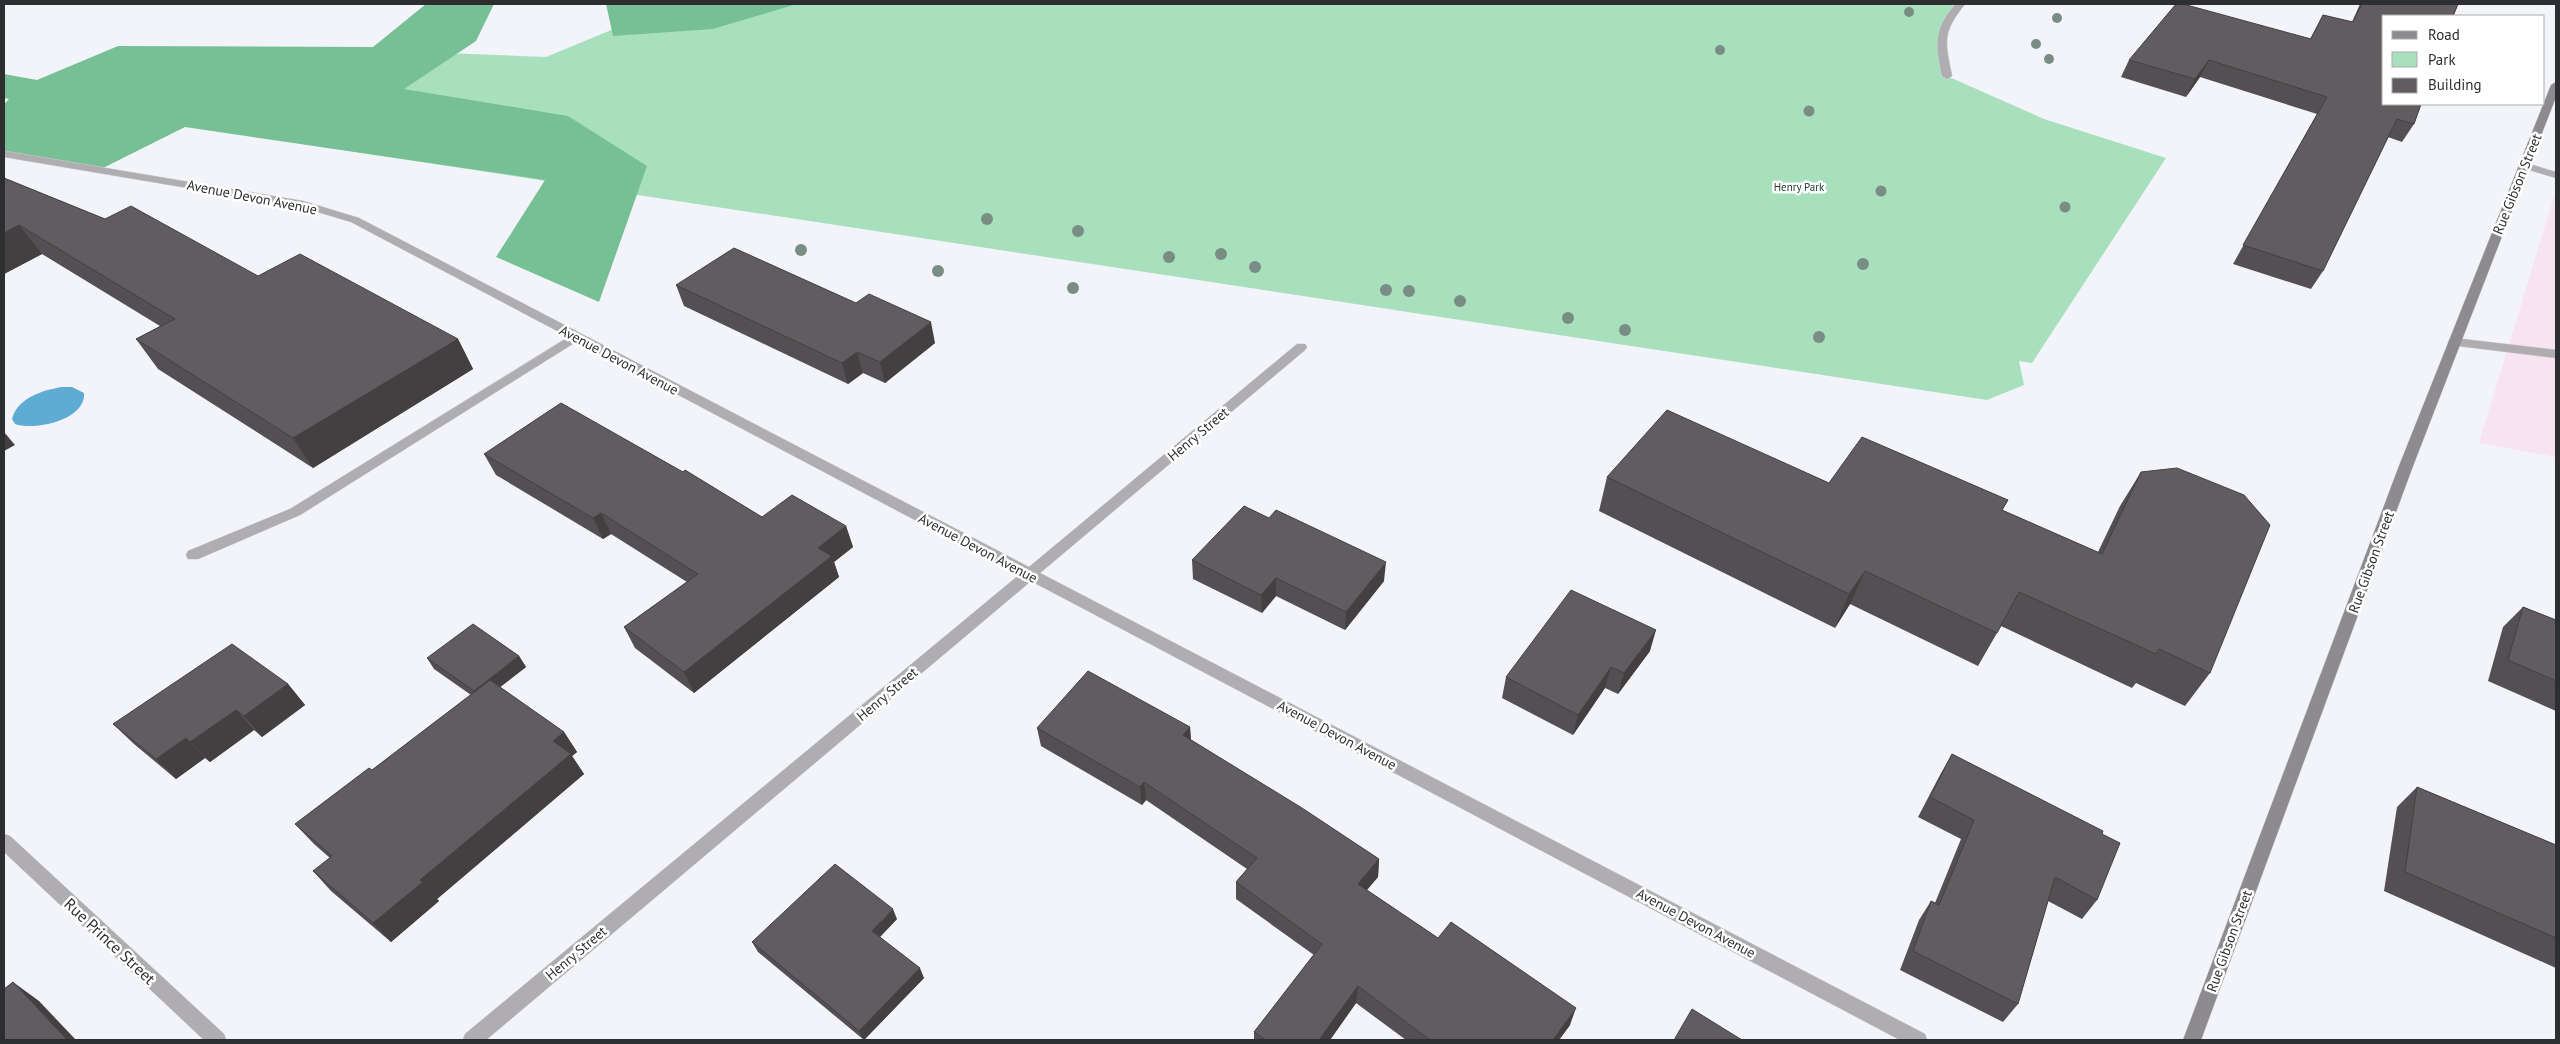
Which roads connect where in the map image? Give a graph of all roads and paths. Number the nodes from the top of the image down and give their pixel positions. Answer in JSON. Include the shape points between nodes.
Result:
{"nodes":[{"id":1,"x":1961,"y":4,"type":"edge"},
{"id":2,"x":1947,"y":76,"type":"dead end"},
{"id":3,"x":2556,"y":85,"type":"edge"},
{"id":4,"x":4,"y":154,"type":"edge"},
{"id":5,"x":2523,"y":165,"type":"junction"},
{"id":6,"x":2556,"y":175,"type":"edge"},
{"id":7,"x":574,"y":336,"type":"junction"},
{"id":8,"x":2454,"y":342,"type":"junction"},
{"id":9,"x":1301,"y":347,"type":"dead end"},
{"id":10,"x":2556,"y":354,"type":"edge"},
{"id":11,"x":193,"y":554,"type":"dead end"},
{"id":12,"x":1030,"y":574,"type":"junction"},
{"id":13,"x":4,"y":841,"type":"edge"},
{"id":14,"x":217,"y":1040,"type":"edge"},
{"id":15,"x":472,"y":1040,"type":"edge"},
{"id":16,"x":1918,"y":1040,"type":"edge"},
{"id":17,"x":2192,"y":1040,"type":"edge"}],
"edges":[{"from":1,"to":2,"type":"street","via":[[1949,15],[1940,40]]},
{"from":3,"to":5,"type":"main road","name":"Rue Gibson Street"},
{"from":4,"to":7,"type":"street","name":"Avenue Devon Avenue","via":[[303,204],[355,220]]},
{"from":5,"to":6,"type":"lane"},
{"from":5,"to":8,"type":"main road","name":"Rue Gibson Street"},
{"from":7,"to":11,"type":"street","via":[[295,512]]},
{"from":7,"to":12,"type":"street","name":"Avenue Devon Avenue"},
{"from":8,"to":10,"type":"street"},
{"from":8,"to":17,"type":"main road","name":"Rue Gibson Street"},
{"from":9,"to":12,"type":"street","name":"Henry Street"},
{"from":12,"to":15,"type":"street","name":"Henry Street"},
{"from":12,"to":16,"type":"street","name":"Avenue Devon Avenue"},
{"from":13,"to":14,"type":"street","name":"Rue Prince Street"}]}
